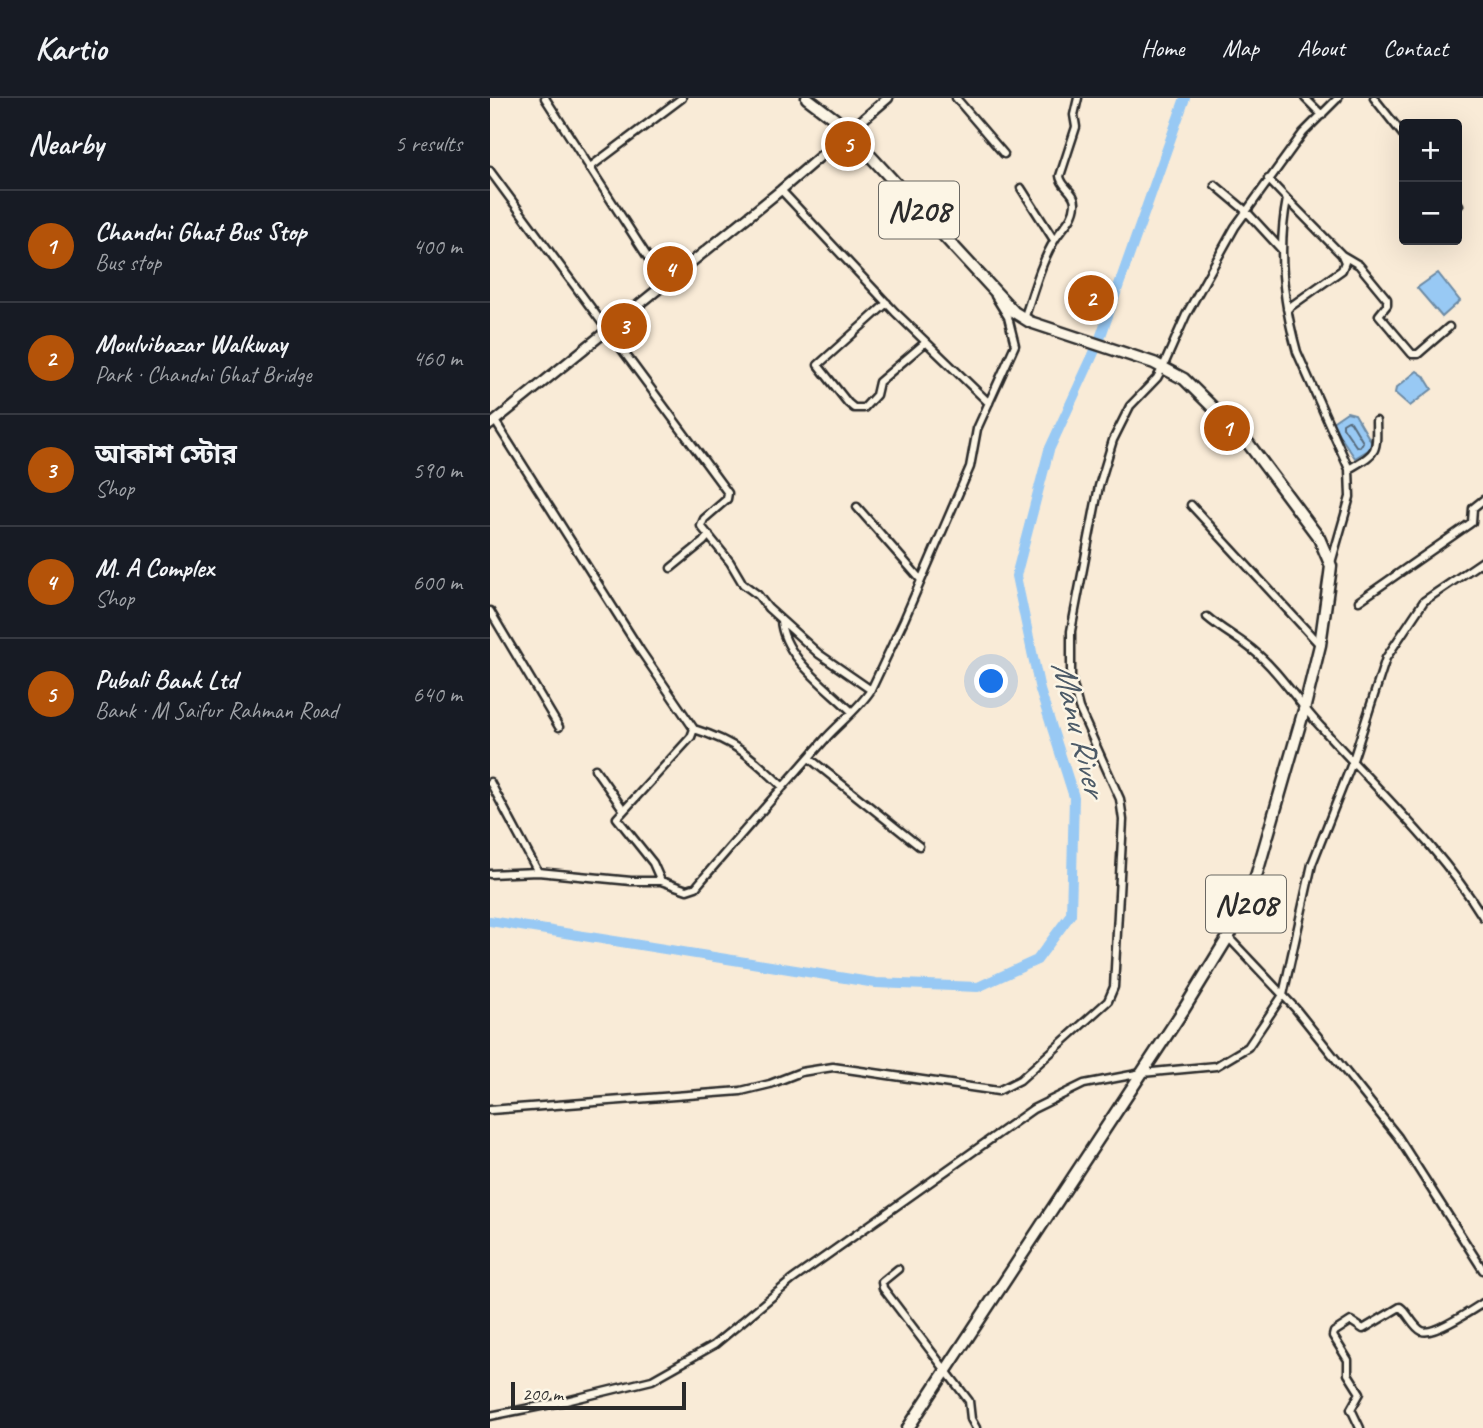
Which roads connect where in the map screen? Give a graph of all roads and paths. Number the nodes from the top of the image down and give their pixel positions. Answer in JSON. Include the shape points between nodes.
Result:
{"nodes":[{"id":1,"x":545,"y":98,"type":"edge"},
{"id":2,"x":682,"y":98,"type":"edge"},
{"id":3,"x":807,"y":98,"type":"edge"},
{"id":4,"x":888,"y":98,"type":"edge"},
{"id":5,"x":956,"y":98,"type":"edge"},
{"id":6,"x":1078,"y":98,"type":"edge"},
{"id":7,"x":1305,"y":98,"type":"edge"},
{"id":8,"x":1338,"y":98,"type":"edge"},
{"id":9,"x":1374,"y":98,"type":"edge"},
{"id":10,"x":1322,"y":115,"type":"junction"},
{"id":11,"x":1399,"y":130,"type":"edge"},
{"id":12,"x":849,"y":133,"type":"junction"},
{"id":13,"x":1004,"y":154,"type":"dead end"},
{"id":14,"x":589,"y":168,"type":"junction"},
{"id":15,"x":490,"y":170,"type":"edge"},
{"id":16,"x":1268,"y":180,"type":"junction"},
{"id":17,"x":1216,"y":186,"type":"dead end"},
{"id":18,"x":1021,"y":188,"type":"dead end"},
{"id":19,"x":781,"y":190,"type":"junction"},
{"id":20,"x":1287,"y":199,"type":"junction"},
{"id":21,"x":1246,"y":211,"type":"junction"},
{"id":22,"x":1054,"y":240,"type":"junction"},
{"id":23,"x":1281,"y":249,"type":"junction"},
{"id":24,"x":1342,"y":255,"type":"junction"},
{"id":25,"x":984,"y":280,"type":"junction"},
{"id":26,"x":665,"y":284,"type":"junction"},
{"id":27,"x":887,"y":303,"type":"junction"},
{"id":28,"x":1287,"y":309,"type":"junction"},
{"id":29,"x":1027,"y":320,"type":"junction"},
{"id":30,"x":1449,"y":327,"type":"dead end"},
{"id":31,"x":607,"y":332,"type":"junction"},
{"id":32,"x":926,"y":342,"type":"junction"},
{"id":33,"x":1159,"y":365,"type":"junction"},
{"id":34,"x":989,"y":403,"type":"junction"},
{"id":35,"x":1376,"y":421,"type":"dead end"},
{"id":36,"x":493,"y":423,"type":"edge"},
{"id":37,"x":1349,"y":469,"type":"junction"},
{"id":38,"x":1483,"y":500,"type":"edge"},
{"id":39,"x":1191,"y":505,"type":"dead end"},
{"id":40,"x":857,"y":507,"type":"dead end"},
{"id":41,"x":709,"y":535,"type":"junction"},
{"id":42,"x":1483,"y":561,"type":"edge"},
{"id":43,"x":1331,"y":566,"type":"junction"},
{"id":44,"x":671,"y":568,"type":"dead end"},
{"id":45,"x":921,"y":580,"type":"junction"},
{"id":46,"x":1359,"y":601,"type":"dead end"},
{"id":47,"x":490,"y":611,"type":"edge"},
{"id":48,"x":1207,"y":617,"type":"dead end"},
{"id":49,"x":781,"y":620,"type":"junction"},
{"id":50,"x":1320,"y":645,"type":"junction"},
{"id":51,"x":871,"y":690,"type":"junction"},
{"id":52,"x":1304,"y":710,"type":"junction"},
{"id":53,"x":852,"y":712,"type":"junction"},
{"id":54,"x":559,"y":727,"type":"dead end"},
{"id":55,"x":694,"y":729,"type":"junction"},
{"id":56,"x":809,"y":758,"type":"junction"},
{"id":57,"x":1352,"y":762,"type":"junction"},
{"id":58,"x":595,"y":769,"type":"dead end"},
{"id":59,"x":490,"y":782,"type":"edge"},
{"id":60,"x":783,"y":787,"type":"junction"},
{"id":61,"x":623,"y":810,"type":"junction"},
{"id":62,"x":919,"y":846,"type":"dead end"},
{"id":63,"x":538,"y":872,"type":"junction"},
{"id":64,"x":490,"y":874,"type":"edge"},
{"id":65,"x":661,"y":881,"type":"junction"},
{"id":66,"x":1483,"y":917,"type":"edge"},
{"id":67,"x":1228,"y":938,"type":"junction"},
{"id":68,"x":1283,"y":995,"type":"junction"},
{"id":69,"x":1142,"y":1073,"type":"junction"},
{"id":70,"x":490,"y":1110,"type":"edge"},
{"id":71,"x":898,"y":1269,"type":"dead end"},
{"id":72,"x":1483,"y":1270,"type":"edge"},
{"id":73,"x":1483,"y":1303,"type":"edge"},
{"id":74,"x":946,"y":1371,"type":"junction"},
{"id":75,"x":490,"y":1416,"type":"edge"},
{"id":76,"x":908,"y":1428,"type":"edge"},
{"id":77,"x":976,"y":1428,"type":"edge"},
{"id":78,"x":1360,"y":1428,"type":"edge"}],
"edges":[{"from":1,"to":14,"type":"street"},
{"from":2,"to":14,"type":"street"},
{"from":3,"to":12,"type":"highway","number":"N208"},
{"from":4,"to":12,"type":"main road"},
{"from":5,"to":13,"type":"street"},
{"from":6,"to":22,"type":"street","via":[[1076,127],[1060,176],[1075,204],[1069,224]]},
{"from":7,"to":10,"type":"street"},
{"from":8,"to":10,"type":"street"},
{"from":9,"to":11,"type":"street"},
{"from":10,"to":16,"type":"street"},
{"from":12,"to":19,"type":"main road"},
{"from":12,"to":25,"type":"highway","number":"N208"},
{"from":14,"to":26,"type":"street"},
{"from":15,"to":31,"type":"street"},
{"from":16,"to":20,"type":"street"},
{"from":16,"to":21,"type":"street"},
{"from":17,"to":21,"type":"street"},
{"from":18,"to":22,"type":"street"},
{"from":19,"to":26,"type":"main road"},
{"from":19,"to":27,"type":"street"},
{"from":20,"to":23,"type":"street"},
{"from":20,"to":24,"type":"street"},
{"from":21,"to":23,"type":"street"},
{"from":21,"to":33,"type":"street"},
{"from":22,"to":29,"type":"street"},
{"from":23,"to":28,"type":"street"},
{"from":24,"to":28,"type":"street","via":[[1342,270]]},
{"from":24,"to":30,"type":"street","via":[[1360,265],[1387,299],[1379,316],[1412,354],[1418,354]]},
{"from":25,"to":29,"type":"highway","number":"N208"},
{"from":25,"to":34,"type":"street","via":[[1008,317],[1015,345]]},
{"from":26,"to":31,"type":"main road"},
{"from":27,"to":32,"type":"street"},
{"from":27,"to":32,"type":"street","via":[[818,365],[848,403],[864,408],[876,395],[879,382]]},
{"from":28,"to":37,"type":"street","via":[[1297,352]]},
{"from":29,"to":33,"type":"highway","number":"N208"},
{"from":31,"to":36,"type":"main road"},
{"from":31,"to":41,"type":"street","via":[[728,493],[702,523]]},
{"from":32,"to":34,"type":"street"},
{"from":33,"to":43,"type":"highway","number":"N208","via":[[1184,379],[1245,439],[1319,538]]},
{"from":33,"to":70,"type":"street","via":[[1157,378],[1130,406],[1113,440],[1099,486],[1071,631],[1071,677],[1079,709],[1120,799],[1123,820],[1115,987],[1108,1002],[1020,1080],[999,1091],[826,1067],[741,1091]]},
{"from":34,"to":45,"type":"street","via":[[977,429],[970,467]]},
{"from":35,"to":37,"type":"street","via":[[1376,450]]},
{"from":36,"to":55,"type":"street"},
{"from":37,"to":43,"type":"street","via":[[1350,497]]},
{"from":38,"to":46,"type":"street","via":[[1473,508],[1472,522]]},
{"from":39,"to":50,"type":"street"},
{"from":40,"to":45,"type":"street"},
{"from":41,"to":44,"type":"street"},
{"from":41,"to":49,"type":"street","via":[[743,584]]},
{"from":42,"to":57,"type":"street","via":[[1424,601],[1386,658]]},
{"from":43,"to":50,"type":"highway","number":"N208"},
{"from":45,"to":51,"type":"street"},
{"from":47,"to":54,"type":"street"},
{"from":48,"to":52,"type":"street","via":[[1255,651]]},
{"from":49,"to":51,"type":"street","via":[[819,654]]},
{"from":49,"to":53,"type":"street","via":[[782,635],[794,652]]},
{"from":50,"to":52,"type":"highway","number":"N208"},
{"from":51,"to":53,"type":"street"},
{"from":52,"to":57,"type":"street"},
{"from":52,"to":67,"type":"highway","number":"N208","via":[[1257,873]]},
{"from":53,"to":56,"type":"street"},
{"from":55,"to":60,"type":"street","via":[[748,754]]},
{"from":55,"to":61,"type":"street"},
{"from":56,"to":60,"type":"street"},
{"from":56,"to":62,"type":"street"},
{"from":57,"to":66,"type":"street","via":[[1409,822]]},
{"from":57,"to":68,"type":"street","via":[[1312,864]]},
{"from":58,"to":61,"type":"street"},
{"from":59,"to":63,"type":"street"},
{"from":60,"to":65,"type":"street","via":[[696,887],[687,890]]},
{"from":61,"to":65,"type":"street","via":[[617,818],[653,863]]},
{"from":63,"to":64,"type":"street"},
{"from":63,"to":65,"type":"street"},
{"from":67,"to":68,"type":"street"},
{"from":67,"to":69,"type":"highway","number":"N208"},
{"from":68,"to":69,"type":"street","via":[[1248,1047],[1216,1066]]},
{"from":68,"to":72,"type":"street","via":[[1398,1137]]},
{"from":69,"to":74,"type":"highway","number":"N208"},
{"from":69,"to":75,"type":"street","via":[[1084,1084],[1033,1109],[792,1280],[714,1345],[652,1380]]},
{"from":71,"to":74,"type":"street","via":[[882,1282],[883,1288]]},
{"from":73,"to":78,"type":"street","via":[[1427,1332],[1420,1331],[1400,1307],[1363,1329],[1352,1321],[1334,1332],[1332,1336],[1348,1360],[1348,1374],[1360,1393],[1351,1409]]},
{"from":74,"to":76,"type":"highway","number":"N208"},
{"from":74,"to":77,"type":"street","via":[[968,1401]]}]}
